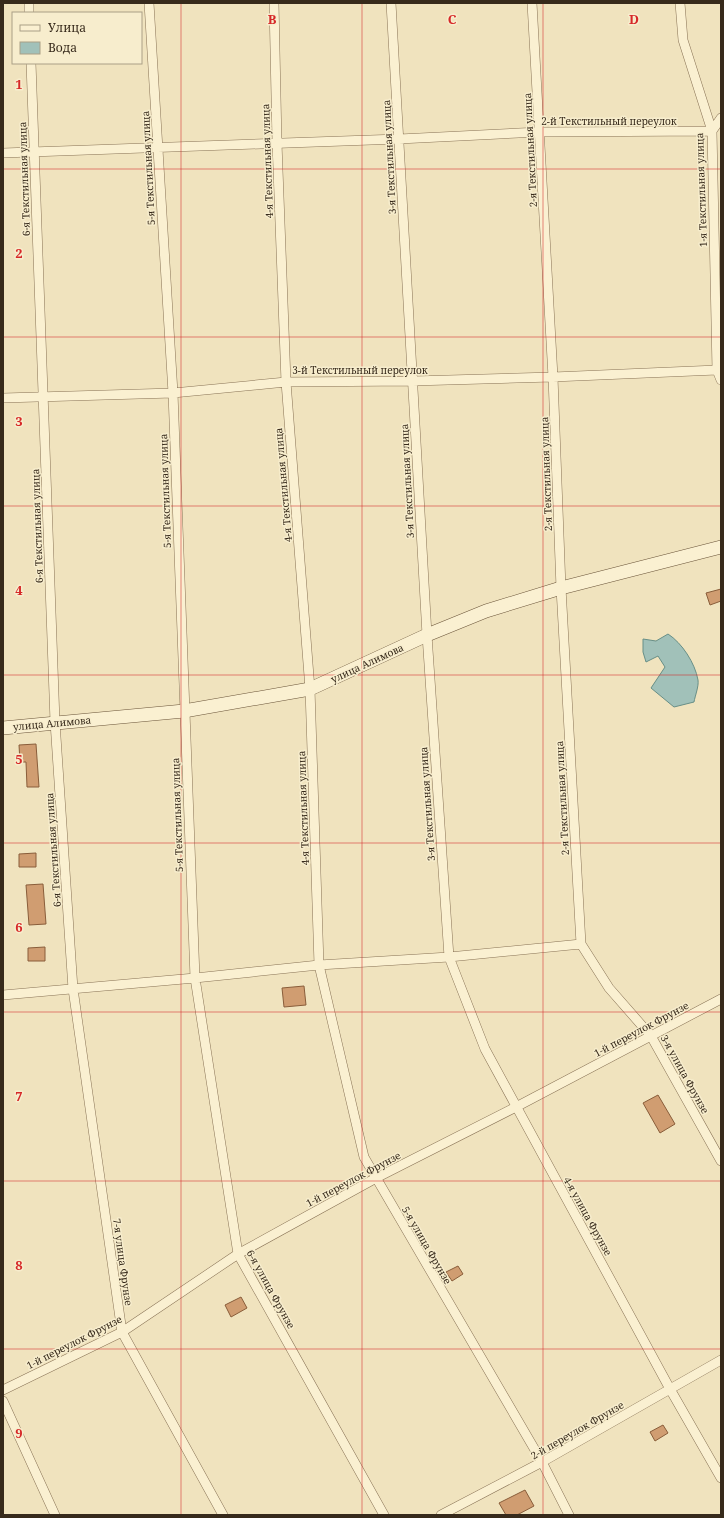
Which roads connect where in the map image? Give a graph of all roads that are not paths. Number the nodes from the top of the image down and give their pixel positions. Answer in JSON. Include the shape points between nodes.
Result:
{"nodes":[{"id":1,"x":149,"y":3,"type":"edge"},
{"id":2,"x":274,"y":3,"type":"edge"},
{"id":3,"x":391,"y":3,"type":"edge"},
{"id":4,"x":532,"y":3,"type":"edge"},
{"id":5,"x":680,"y":3,"type":"edge"},
{"id":6,"x":31,"y":64,"type":"edge"},
{"id":7,"x":721,"y":118,"type":"edge"},
{"id":8,"x":712,"y":131,"type":"junction"},
{"id":9,"x":540,"y":132,"type":"junction"},
{"id":10,"x":399,"y":139,"type":"junction"},
{"id":11,"x":277,"y":143,"type":"junction"},
{"id":12,"x":157,"y":148,"type":"junction"},
{"id":13,"x":34,"y":152,"type":"junction"},
{"id":14,"x":3,"y":153,"type":"edge"},
{"id":15,"x":717,"y":370,"type":"junction"},
{"id":16,"x":553,"y":377,"type":"junction"},
{"id":17,"x":721,"y":380,"type":"edge"},
{"id":18,"x":413,"y":381,"type":"junction"},
{"id":19,"x":286,"y":382,"type":"junction"},
{"id":20,"x":173,"y":393,"type":"junction"},
{"id":21,"x":43,"y":397,"type":"junction"},
{"id":22,"x":3,"y":398,"type":"edge"},
{"id":23,"x":721,"y":547,"type":"edge"},
{"id":24,"x":561,"y":588,"type":"junction"},
{"id":25,"x":427,"y":636,"type":"junction"},
{"id":26,"x":310,"y":689,"type":"junction"},
{"id":27,"x":184,"y":711,"type":"junction"},
{"id":28,"x":55,"y":722,"type":"junction"},
{"id":29,"x":3,"y":728,"type":"edge"},
{"id":30,"x":581,"y":944,"type":"junction"},
{"id":31,"x":449,"y":957,"type":"junction"},
{"id":32,"x":319,"y":965,"type":"junction"},
{"id":33,"x":195,"y":978,"type":"junction"},
{"id":34,"x":73,"y":989,"type":"junction"},
{"id":35,"x":3,"y":995,"type":"edge"},
{"id":36,"x":721,"y":998,"type":"edge"},
{"id":37,"x":651,"y":1036,"type":"junction"},
{"id":38,"x":516,"y":1107,"type":"junction"},
{"id":39,"x":721,"y":1161,"type":"edge"},
{"id":40,"x":376,"y":1178,"type":"junction"},
{"id":41,"x":238,"y":1254,"type":"junction"},
{"id":42,"x":122,"y":1332,"type":"junction"},
{"id":43,"x":721,"y":1360,"type":"edge"},
{"id":44,"x":670,"y":1389,"type":"junction"},
{"id":45,"x":3,"y":1390,"type":"edge"},
{"id":46,"x":3,"y":1401,"type":"edge"},
{"id":47,"x":542,"y":1462,"type":"junction"},
{"id":48,"x":721,"y":1478,"type":"edge"},
{"id":49,"x":55,"y":1515,"type":"edge"},
{"id":50,"x":223,"y":1515,"type":"edge"},
{"id":51,"x":384,"y":1515,"type":"edge"},
{"id":52,"x":441,"y":1515,"type":"edge"},
{"id":53,"x":569,"y":1515,"type":"edge"}],
"edges":[{"from":1,"to":12,"type":"street","name":"5-я Текстильная улица"},
{"from":2,"to":11,"type":"street","name":"4-я Текстильная улица"},
{"from":3,"to":10,"type":"street","name":"3-я Текстильная улица"},
{"from":4,"to":9,"type":"street","name":"2-я Текстильная улица"},
{"from":5,"to":8,"type":"street","name":"1-я Текстильная улица","via":[[683,40]]},
{"from":6,"to":13,"type":"street","name":"6-я Текстильная улица"},
{"from":7,"to":8,"type":"street"},
{"from":8,"to":9,"type":"street","name":"2-й Текстильный переулок"},
{"from":8,"to":15,"type":"street","name":"1-я Текстильная улица"},
{"from":9,"to":10,"type":"street","name":"2-й Текстильный переулок"},
{"from":9,"to":16,"type":"street","name":"2-я Текстильная улица"},
{"from":10,"to":11,"type":"street","name":"2-й Текстильный переулок"},
{"from":10,"to":18,"type":"street","name":"3-я Текстильная улица"},
{"from":11,"to":12,"type":"street","name":"2-й Текстильный переулок"},
{"from":11,"to":19,"type":"street","name":"4-я Текстильная улица"},
{"from":12,"to":13,"type":"street","name":"2-й Текстильный переулок"},
{"from":12,"to":20,"type":"street","name":"5-я Текстильная улица"},
{"from":13,"to":14,"type":"street","name":"2-й Текстильный переулок"},
{"from":13,"to":21,"type":"street","name":"6-я Текстильная улица"},
{"from":15,"to":16,"type":"street","name":"3-й Текстильный переулок"},
{"from":15,"to":17,"type":"street","name":"1-я Текстильная улица"},
{"from":16,"to":18,"type":"street","name":"3-й Текстильный переулок"},
{"from":16,"to":24,"type":"street","name":"2-я Текстильная улица"},
{"from":18,"to":19,"type":"street","name":"3-й Текстильный переулок"},
{"from":18,"to":25,"type":"street","name":"3-я Текстильная улица"},
{"from":19,"to":20,"type":"street","name":"3-й Текстильный переулок"},
{"from":19,"to":26,"type":"street","name":"4-я Текстильная улица"},
{"from":20,"to":21,"type":"street","name":"3-й Текстильный переулок"},
{"from":20,"to":27,"type":"street","name":"5-я Текстильная улица"},
{"from":21,"to":22,"type":"street","name":"3-й Текстильный переулок"},
{"from":21,"to":28,"type":"street","name":"6-я Текстильная улица"},
{"from":23,"to":24,"type":"street","name":"улица Алимова"},
{"from":24,"to":25,"type":"street","name":"улица Алимова","via":[[486,611]]},
{"from":24,"to":30,"type":"street","name":"2-я Текстильная улица"},
{"from":25,"to":26,"type":"street","name":"улица Алимова"},
{"from":25,"to":31,"type":"street","name":"3-я Текстильная улица"},
{"from":26,"to":27,"type":"street","name":"улица Алимова"},
{"from":26,"to":32,"type":"street","name":"4-я Текстильная улица"},
{"from":27,"to":28,"type":"street","name":"улица Алимова"},
{"from":27,"to":33,"type":"street","name":"5-я Текстильная улица"},
{"from":28,"to":29,"type":"street","name":"улица Алимова"},
{"from":28,"to":34,"type":"street","name":"6-я Текстильная улица"},
{"from":30,"to":31,"type":"street"},
{"from":30,"to":37,"type":"street","name":"3-я улица Фрунзе","via":[[609,988]]},
{"from":31,"to":32,"type":"street"},
{"from":31,"to":38,"type":"street","name":"4-я улица Фрунзе","via":[[485,1049]]},
{"from":32,"to":33,"type":"street"},
{"from":32,"to":40,"type":"street","name":"5-я улица Фрунзе","via":[[364,1157]]},
{"from":33,"to":34,"type":"street"},
{"from":33,"to":41,"type":"street","name":"6-я улица Фрунзе"},
{"from":34,"to":35,"type":"street"},
{"from":34,"to":42,"type":"street","name":"7-я улица Фрунзе"},
{"from":36,"to":37,"type":"street","name":"1-й переулок Фрунзе"},
{"from":37,"to":38,"type":"street","name":"1-й переулок Фрунзе"},
{"from":37,"to":39,"type":"street","name":"3-я улица Фрунзе"},
{"from":38,"to":40,"type":"street","name":"1-й переулок Фрунзе"},
{"from":38,"to":44,"type":"street","name":"4-я улица Фрунзе"},
{"from":40,"to":41,"type":"street","name":"1-й переулок Фрунзе"},
{"from":40,"to":47,"type":"street","name":"5-я улица Фрунзе"},
{"from":41,"to":42,"type":"street","name":"1-й переулок Фрунзе"},
{"from":41,"to":51,"type":"street","name":"6-я улица Фрунзе"},
{"from":42,"to":45,"type":"street","name":"1-й переулок Фрунзе"},
{"from":42,"to":50,"type":"street","name":"7-я улица Фрунзе"},
{"from":43,"to":44,"type":"street","name":"2-й переулок Фрунзе"},
{"from":44,"to":47,"type":"street","name":"2-й переулок Фрунзе"},
{"from":44,"to":48,"type":"street","name":"4-я улица Фрунзе"},
{"from":46,"to":49,"type":"street"},
{"from":47,"to":52,"type":"street","name":"2-й переулок Фрунзе"},
{"from":47,"to":53,"type":"street","name":"5-я улица Фрунзе"}]}
